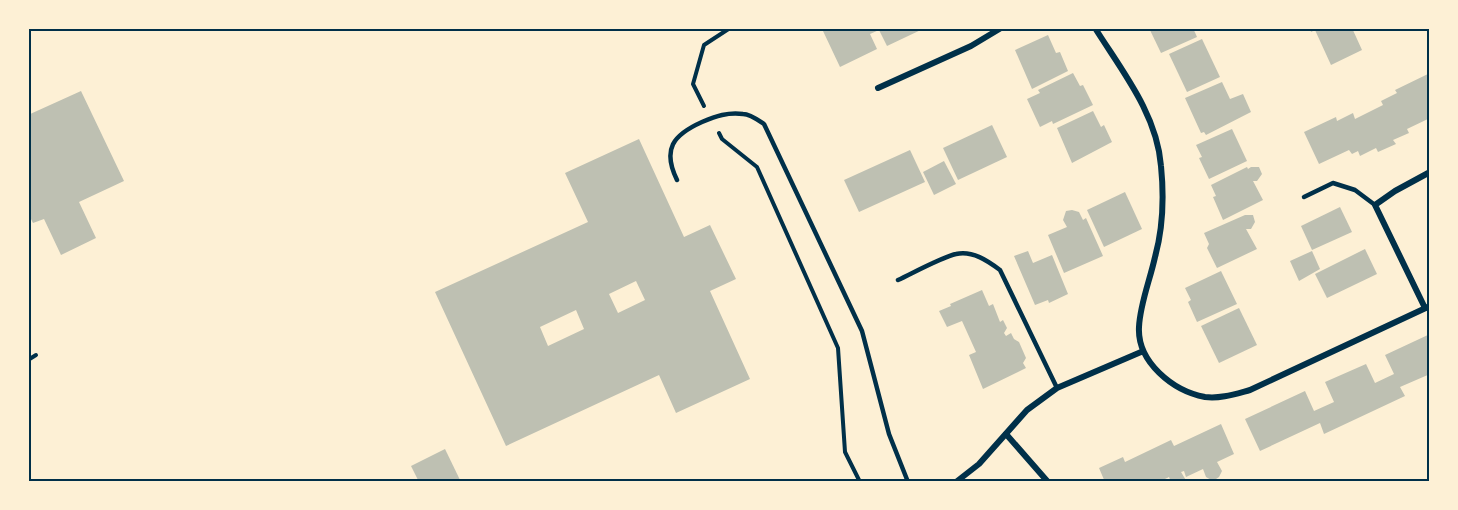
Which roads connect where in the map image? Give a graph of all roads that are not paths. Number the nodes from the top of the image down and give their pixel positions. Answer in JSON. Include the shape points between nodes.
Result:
{"nodes":[{"id":1,"x":1001,"y":28,"type":"edge"},
{"id":2,"x":1095,"y":28,"type":"edge"},
{"id":3,"x":878,"y":88,"type":"dead end"},
{"id":4,"x":1430,"y":172,"type":"edge"},
{"id":5,"x":677,"y":180,"type":"dead end"},
{"id":6,"x":1305,"y":197,"type":"dead end"},
{"id":7,"x":1375,"y":205,"type":"junction"},
{"id":8,"x":898,"y":280,"type":"dead end"},
{"id":9,"x":1427,"y":307,"type":"edge"},
{"id":10,"x":1142,"y":352,"type":"junction"},
{"id":11,"x":1057,"y":388,"type":"junction"},
{"id":12,"x":1006,"y":434,"type":"junction"},
{"id":13,"x":908,"y":482,"type":"edge"},
{"id":14,"x":956,"y":482,"type":"edge"},
{"id":15,"x":1048,"y":482,"type":"edge"}],
"edges":[{"from":1,"to":3,"type":"street","via":[[971,46]]},
{"from":2,"to":10,"type":"street","via":[[1140,99],[1154,131],[1161,164],[1161,221],[1138,328]]},
{"from":4,"to":7,"type":"street"},
{"from":5,"to":13,"type":"lane","via":[[670,165],[671,148],[683,131],[723,114],[746,114],[764,124],[862,331],[888,434]]},
{"from":6,"to":7,"type":"lane","via":[[1334,183],[1355,190]]},
{"from":7,"to":9,"type":"street"},
{"from":8,"to":11,"type":"lane","via":[[957,253],[988,261],[1000,270]]},
{"from":9,"to":10,"type":"street","via":[[1250,390],[1224,397],[1206,397],[1174,385]]},
{"from":10,"to":11,"type":"street"},
{"from":11,"to":12,"type":"street","via":[[1027,410]]},
{"from":12,"to":14,"type":"street"},
{"from":12,"to":15,"type":"street"}]}
